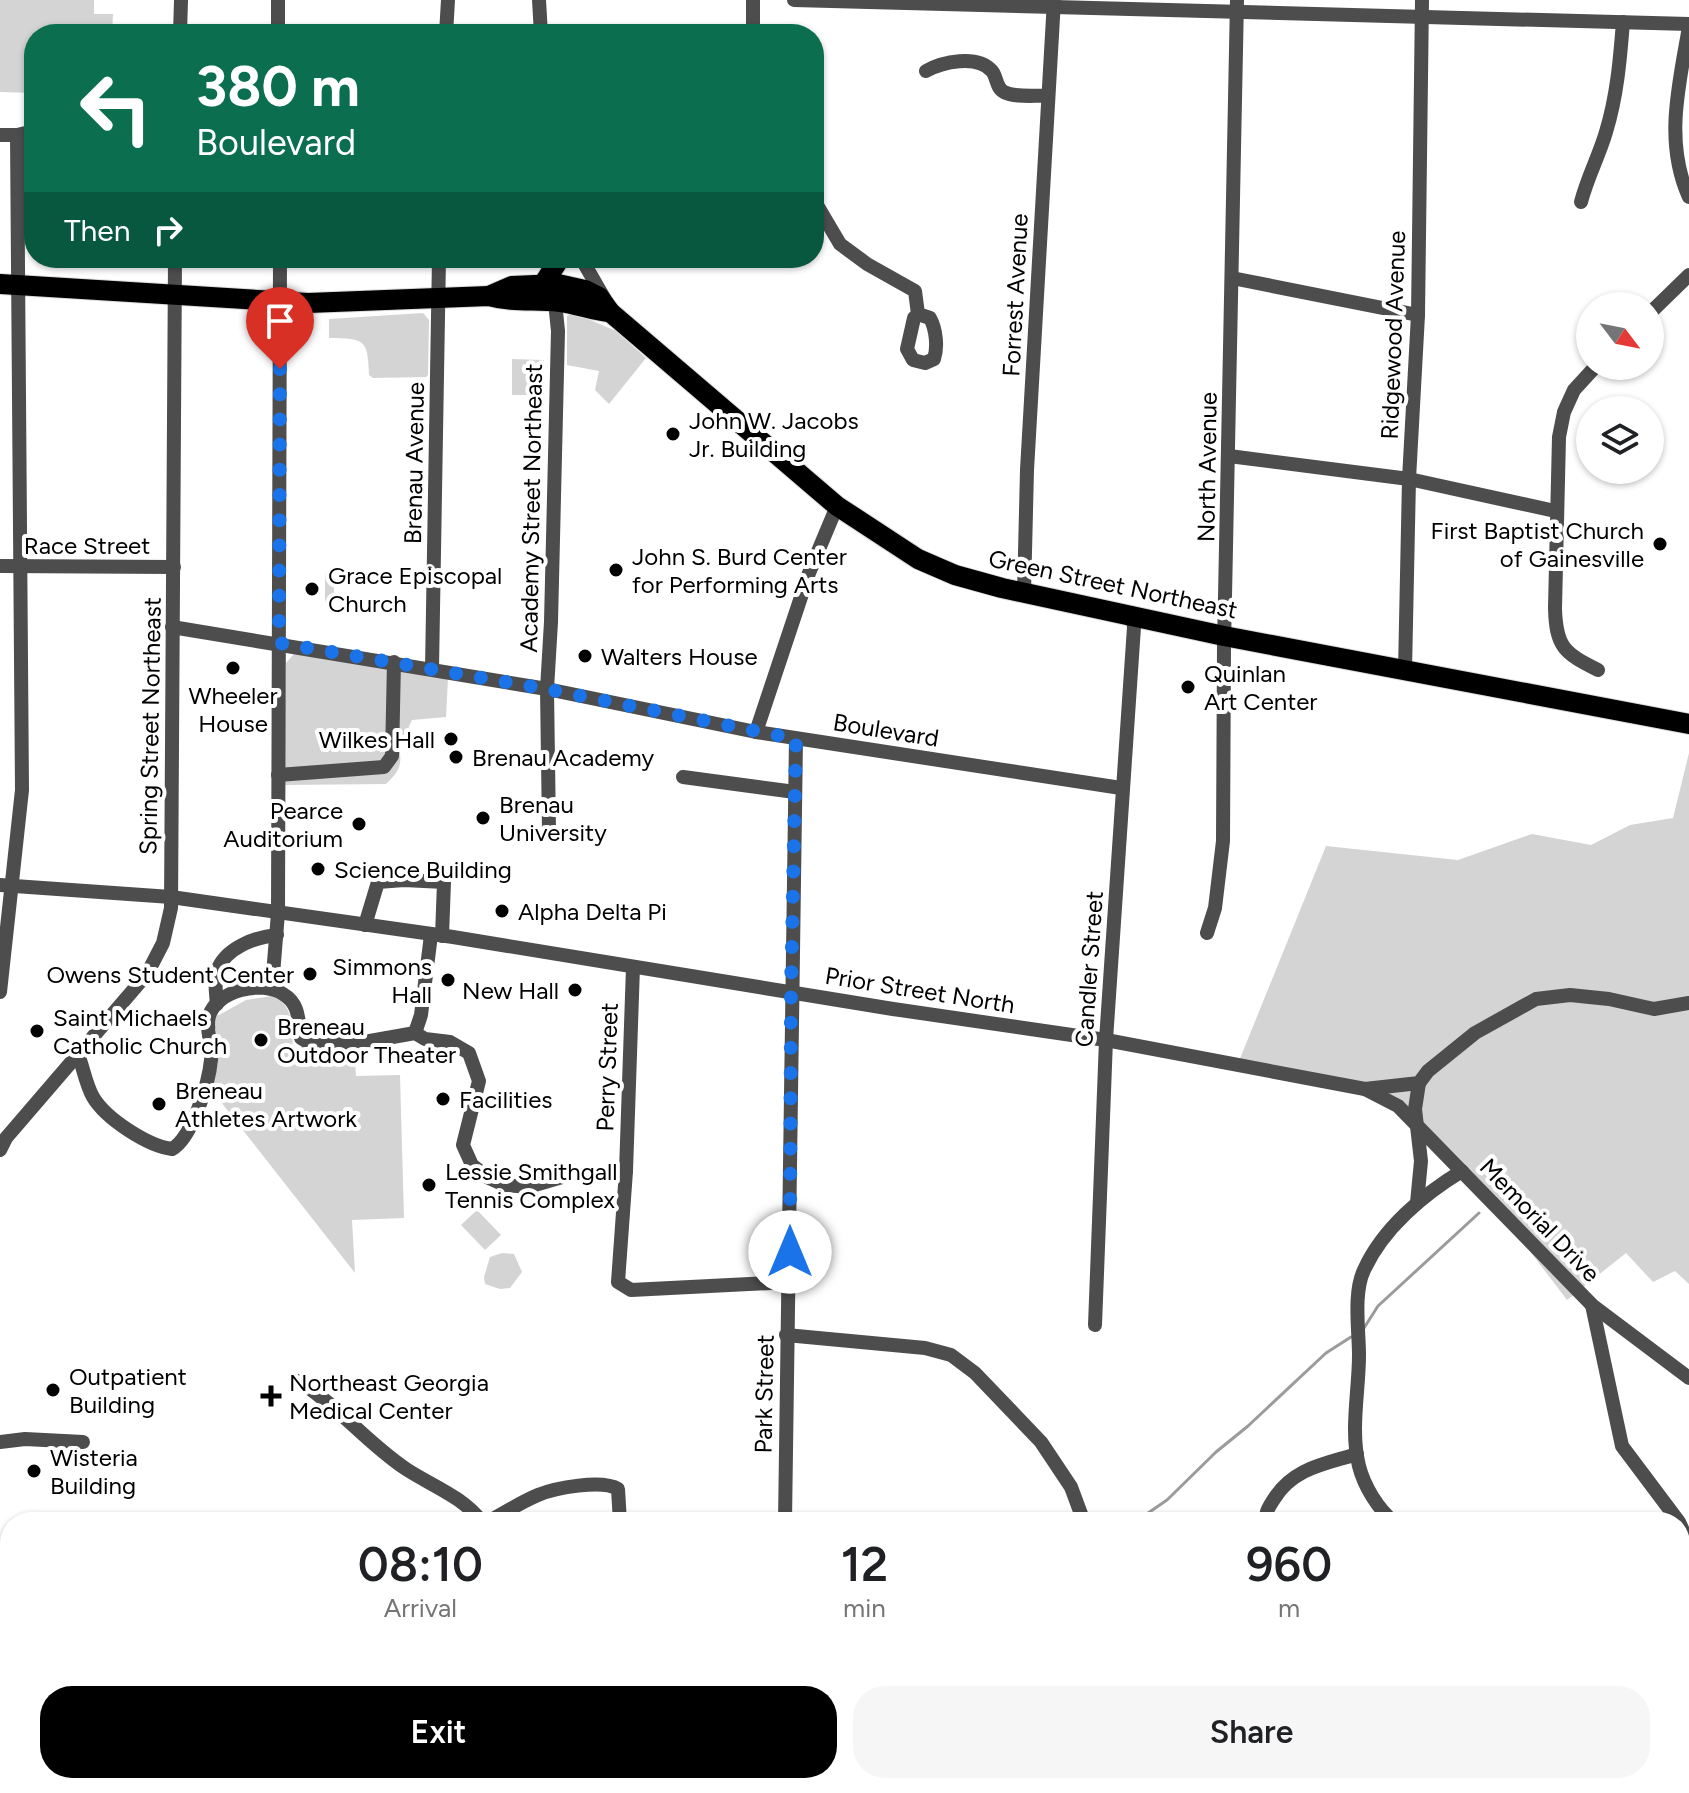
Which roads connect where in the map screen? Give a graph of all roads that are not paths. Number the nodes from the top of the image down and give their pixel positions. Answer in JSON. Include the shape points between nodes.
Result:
{"nodes":[{"id":1,"x":181,"y":0,"type":"edge"},
{"id":2,"x":278,"y":0,"type":"edge"},
{"id":3,"x":448,"y":0,"type":"edge"},
{"id":4,"x":539,"y":0,"type":"edge"},
{"id":5,"x":753,"y":0,"type":"edge"},
{"id":6,"x":794,"y":0,"type":"edge"},
{"id":7,"x":1422,"y":0,"type":"edge"},
{"id":8,"x":1054,"y":4,"type":"edge"},
{"id":9,"x":1236,"y":6,"type":"edge"},
{"id":10,"x":1422,"y":17,"type":"junction"},
{"id":11,"x":1623,"y":22,"type":"junction"},
{"id":12,"x":180,"y":24,"type":"edge"},
{"id":13,"x":278,"y":24,"type":"edge"},
{"id":14,"x":447,"y":24,"type":"edge"},
{"id":15,"x":540,"y":24,"type":"edge"},
{"id":16,"x":753,"y":24,"type":"edge"},
{"id":17,"x":1689,"y":26,"type":"edge"},
{"id":18,"x":926,"y":71,"type":"dead end"},
{"id":19,"x":1048,"y":96,"type":"junction"},
{"id":20,"x":24,"y":133,"type":"edge"},
{"id":21,"x":0,"y":135,"type":"edge"},
{"id":22,"x":17,"y":135,"type":"junction"},
{"id":23,"x":24,"y":139,"type":"edge"},
{"id":24,"x":1689,"y":197,"type":"edge"},
{"id":25,"x":1581,"y":202,"type":"dead end"},
{"id":26,"x":824,"y":217,"type":"edge"},
{"id":27,"x":175,"y":268,"type":"edge"},
{"id":28,"x":280,"y":268,"type":"edge"},
{"id":29,"x":439,"y":268,"type":"edge"},
{"id":30,"x":554,"y":268,"type":"edge"},
{"id":31,"x":587,"y":268,"type":"edge"},
{"id":32,"x":1689,"y":275,"type":"edge"},
{"id":33,"x":1232,"y":278,"type":"junction"},
{"id":34,"x":544,"y":283,"type":"junction"},
{"id":35,"x":10,"y":285,"type":"edge"},
{"id":36,"x":175,"y":296,"type":"junction"},
{"id":37,"x":439,"y":296,"type":"junction"},
{"id":38,"x":489,"y":296,"type":"junction"},
{"id":39,"x":1664,"y":299,"type":"edge"},
{"id":40,"x":280,"y":302,"type":"junction"},
{"id":41,"x":555,"y":302,"type":"junction"},
{"id":42,"x":610,"y":312,"type":"junction"},
{"id":43,"x":918,"y":314,"type":"dead end"},
{"id":44,"x":1418,"y":315,"type":"junction"},
{"id":45,"x":1583,"y":380,"type":"edge"},
{"id":46,"x":1229,"y":456,"type":"junction"},
{"id":47,"x":1409,"y":479,"type":"junction"},
{"id":48,"x":837,"y":506,"type":"junction"},
{"id":49,"x":1555,"y":511,"type":"junction"},
{"id":50,"x":0,"y":566,"type":"edge"},
{"id":51,"x":21,"y":566,"type":"junction"},
{"id":52,"x":174,"y":567,"type":"junction"},
{"id":53,"x":1024,"y":593,"type":"junction"},
{"id":54,"x":1132,"y":616,"type":"junction"},
{"id":55,"x":172,"y":627,"type":"junction"},
{"id":56,"x":1224,"y":636,"type":"junction"},
{"id":57,"x":279,"y":643,"type":"junction"},
{"id":58,"x":394,"y":662,"type":"junction"},
{"id":59,"x":432,"y":669,"type":"junction"},
{"id":60,"x":1598,"y":670,"type":"dead end"},
{"id":61,"x":1405,"y":671,"type":"junction"},
{"id":62,"x":547,"y":689,"type":"junction"},
{"id":63,"x":1689,"y":724,"type":"edge"},
{"id":64,"x":756,"y":732,"type":"junction"},
{"id":65,"x":796,"y":739,"type":"junction"},
{"id":66,"x":278,"y":775,"type":"junction"},
{"id":67,"x":683,"y":777,"type":"dead end"},
{"id":68,"x":1121,"y":788,"type":"junction"},
{"id":69,"x":795,"y":792,"type":"junction"},
{"id":70,"x":549,"y":831,"type":"dead end"},
{"id":71,"x":6,"y":886,"type":"edge"},
{"id":72,"x":171,"y":897,"type":"junction"},
{"id":73,"x":278,"y":913,"type":"junction"},
{"id":74,"x":365,"y":925,"type":"junction"},
{"id":75,"x":1207,"y":933,"type":"dead end"},
{"id":76,"x":277,"y":935,"type":"junction"},
{"id":77,"x":437,"y":936,"type":"junction"},
{"id":78,"x":633,"y":967,"type":"junction"},
{"id":79,"x":272,"y":987,"type":"junction"},
{"id":80,"x":791,"y":991,"type":"junction"},
{"id":81,"x":0,"y":992,"type":"edge"},
{"id":82,"x":1689,"y":1003,"type":"edge"},
{"id":83,"x":217,"y":1004,"type":"junction"},
{"id":84,"x":415,"y":1033,"type":"junction"},
{"id":85,"x":1106,"y":1040,"type":"junction"},
{"id":86,"x":78,"y":1054,"type":"junction"},
{"id":87,"x":1419,"y":1083,"type":"junction"},
{"id":88,"x":1365,"y":1089,"type":"junction"},
{"id":89,"x":1416,"y":1126,"type":"junction"},
{"id":90,"x":2,"y":1142,"type":"edge"},
{"id":91,"x":626,"y":1171,"type":"junction"},
{"id":92,"x":1462,"y":1171,"type":"junction"},
{"id":93,"x":1417,"y":1203,"type":"junction"},
{"id":94,"x":789,"y":1282,"type":"junction"},
{"id":95,"x":1592,"y":1305,"type":"junction"},
{"id":96,"x":1095,"y":1325,"type":"dead end"},
{"id":97,"x":786,"y":1335,"type":"junction"},
{"id":98,"x":1689,"y":1378,"type":"edge"},
{"id":99,"x":299,"y":1381,"type":"dead end"},
{"id":100,"x":0,"y":1442,"type":"edge"},
{"id":101,"x":83,"y":1442,"type":"dead end"},
{"id":102,"x":1357,"y":1454,"type":"junction"},
{"id":103,"x":474,"y":1512,"type":"edge"},
{"id":104,"x":505,"y":1512,"type":"edge"},
{"id":105,"x":619,"y":1512,"type":"edge"},
{"id":106,"x":785,"y":1512,"type":"edge"},
{"id":107,"x":1080,"y":1512,"type":"edge"},
{"id":108,"x":1266,"y":1512,"type":"edge"},
{"id":109,"x":1386,"y":1512,"type":"edge"},
{"id":110,"x":1672,"y":1512,"type":"edge"}],
"edges":[{"from":1,"to":12,"type":"street"},
{"from":2,"to":13,"type":"street"},
{"from":3,"to":14,"type":"street"},
{"from":4,"to":15,"type":"street"},
{"from":5,"to":16,"type":"street"},
{"from":6,"to":8,"type":"street"},
{"from":7,"to":10,"type":"street","name":"Ridgewood Avenue"},
{"from":8,"to":9,"type":"street"},
{"from":8,"to":19,"type":"street","name":"Forrest Avenue"},
{"from":9,"to":10,"type":"street"},
{"from":9,"to":33,"type":"street","name":"North Avenue"},
{"from":10,"to":11,"type":"street"},
{"from":10,"to":44,"type":"street","name":"Ridgewood Avenue"},
{"from":11,"to":17,"type":"street"},
{"from":11,"to":25,"type":"street","via":[[1619,79],[1606,135]]},
{"from":17,"to":24,"type":"street","via":[[1674,151]]},
{"from":18,"to":19,"type":"street","via":[[940,63],[976,62],[993,71],[1007,93]]},
{"from":19,"to":53,"type":"street","name":"Forrest Avenue"},
{"from":20,"to":22,"type":"street"},
{"from":21,"to":22,"type":"street"},
{"from":22,"to":23,"type":"street"},
{"from":22,"to":35,"type":"street"},
{"from":26,"to":43,"type":"street","via":[[840,244],[915,291]]},
{"from":27,"to":36,"type":"street","name":"Spring Street Northeast"},
{"from":28,"to":40,"type":"street"},
{"from":29,"to":37,"type":"street","name":"Brenau Avenue"},
{"from":30,"to":34,"type":"highway"},
{"from":31,"to":42,"type":"street"},
{"from":32,"to":39,"type":"street"},
{"from":33,"to":44,"type":"street"},
{"from":33,"to":46,"type":"street","name":"North Avenue"},
{"from":34,"to":38,"type":"highway","name":"Green Street Northeast","via":[[512,286]]},
{"from":34,"to":41,"type":"highway"},
{"from":34,"to":42,"type":"highway","name":"Green Street Northeast","via":[[585,290]]},
{"from":35,"to":36,"type":"highway"},
{"from":35,"to":51,"type":"street"},
{"from":36,"to":40,"type":"highway"},
{"from":36,"to":52,"type":"street","name":"Spring Street Northeast"},
{"from":37,"to":38,"type":"highway"},
{"from":37,"to":40,"type":"highway"},
{"from":37,"to":59,"type":"street","name":"Brenau Avenue"},
{"from":38,"to":41,"type":"highway"},
{"from":40,"to":57,"type":"street"},
{"from":41,"to":42,"type":"highway"},
{"from":41,"to":62,"type":"street","name":"Academy Street Northeast"},
{"from":42,"to":48,"type":"highway","name":"Green Street Northeast"},
{"from":44,"to":47,"type":"street","name":"Ridgewood Avenue"},
{"from":45,"to":49,"type":"street","via":[[1564,412]]},
{"from":46,"to":47,"type":"street"},
{"from":46,"to":56,"type":"street","name":"North Avenue"},
{"from":47,"to":49,"type":"street"},
{"from":47,"to":61,"type":"street","name":"Ridgewood Avenue"},
{"from":48,"to":53,"type":"highway","name":"Green Street Northeast","via":[[934,567]]},
{"from":48,"to":64,"type":"street"},
{"from":49,"to":60,"type":"street","via":[[1556,633],[1572,657]]},
{"from":50,"to":51,"type":"street","name":"Race Street"},
{"from":51,"to":52,"type":"street","name":"Race Street"},
{"from":51,"to":71,"type":"street","via":[[22,790]]},
{"from":52,"to":55,"type":"street","name":"Spring Street Northeast"},
{"from":53,"to":54,"type":"highway","name":"Green Street Northeast"},
{"from":54,"to":56,"type":"highway","name":"Green Street Northeast"},
{"from":54,"to":68,"type":"street","name":"Candler Street"},
{"from":55,"to":57,"type":"street","name":"Boulevard"},
{"from":55,"to":72,"type":"street","name":"Spring Street Northeast"},
{"from":56,"to":61,"type":"highway","name":"Green Street Northeast"},
{"from":56,"to":75,"type":"street","name":"North Avenue","via":[[1223,841]]},
{"from":57,"to":58,"type":"street","name":"Boulevard"},
{"from":57,"to":66,"type":"street"},
{"from":58,"to":59,"type":"street","name":"Boulevard"},
{"from":58,"to":66,"type":"street","via":[[392,756],[384,767]]},
{"from":59,"to":62,"type":"street","name":"Boulevard"},
{"from":61,"to":63,"type":"highway","name":"Green Street Northeast"},
{"from":62,"to":64,"type":"street","name":"Boulevard"},
{"from":62,"to":70,"type":"street","name":"Academy Street Northeast"},
{"from":64,"to":65,"type":"street","name":"Boulevard"},
{"from":65,"to":68,"type":"street","name":"Boulevard"},
{"from":65,"to":69,"type":"street","name":"Park Street"},
{"from":66,"to":73,"type":"street"},
{"from":67,"to":69,"type":"street"},
{"from":68,"to":85,"type":"street","name":"Candler Street"},
{"from":69,"to":80,"type":"street","name":"Park Street"},
{"from":71,"to":72,"type":"street","name":"Prior Street North"},
{"from":71,"to":81,"type":"street"},
{"from":72,"to":73,"type":"street","name":"Prior Street North"},
{"from":72,"to":86,"type":"street","name":"Spring Street Northeast","via":[[169,926],[156,960]]},
{"from":73,"to":74,"type":"street","name":"Prior Street North"},
{"from":73,"to":76,"type":"street"},
{"from":74,"to":77,"type":"street","name":"Prior Street North"},
{"from":74,"to":77,"type":"street","via":[[378,882],[444,882]]},
{"from":76,"to":79,"type":"street"},
{"from":76,"to":83,"type":"street","via":[[252,940],[222,961],[215,982]]},
{"from":77,"to":78,"type":"street","name":"Prior Street North"},
{"from":77,"to":84,"type":"street"},
{"from":78,"to":80,"type":"street","name":"Prior Street North"},
{"from":78,"to":91,"type":"street","name":"Perry Street"},
{"from":79,"to":83,"type":"street","via":[[237,991]]},
{"from":79,"to":84,"type":"street","via":[[293,1002],[306,1041],[353,1044]]},
{"from":80,"to":85,"type":"street","name":"Prior Street North"},
{"from":80,"to":94,"type":"street","name":"Park Street"},
{"from":82,"to":87,"type":"street","via":[[1654,1009],[1570,995],[1536,999],[1475,1033]]},
{"from":83,"to":86,"type":"street","via":[[208,1024],[207,1083],[176,1147],[149,1142],[93,1098]]},
{"from":84,"to":91,"type":"street","via":[[450,1042],[469,1053],[475,1064],[479,1081],[463,1145],[472,1165],[487,1177],[528,1187],[569,1175]]},
{"from":85,"to":88,"type":"street","name":"Prior Street North"},
{"from":85,"to":96,"type":"street","name":"Candler Street"},
{"from":86,"to":90,"type":"street","name":"Spring Street Northeast"},
{"from":87,"to":88,"type":"street"},
{"from":87,"to":89,"type":"street"},
{"from":88,"to":89,"type":"street","name":"Memorial Drive","via":[[1398,1106]]},
{"from":89,"to":92,"type":"street","name":"Memorial Drive"},
{"from":89,"to":93,"type":"street","via":[[1421,1161]]},
{"from":91,"to":94,"type":"street","name":"Perry Street","via":[[618,1282],[631,1290]]},
{"from":92,"to":93,"type":"street"},
{"from":92,"to":95,"type":"street","name":"Memorial Drive"},
{"from":93,"to":102,"type":"street","via":[[1381,1242],[1363,1272],[1357,1321]]},
{"from":94,"to":97,"type":"street","name":"Park Street"},
{"from":95,"to":98,"type":"street","name":"Memorial Drive"},
{"from":95,"to":110,"type":"street","via":[[1622,1446]]},
{"from":97,"to":106,"type":"street","name":"Park Street"},
{"from":97,"to":107,"type":"street","via":[[951,1355],[1041,1442],[1071,1487]]},
{"from":99,"to":103,"type":"street","via":[[406,1469]]},
{"from":100,"to":101,"type":"street"},
{"from":102,"to":108,"type":"street","via":[[1298,1474]]},
{"from":102,"to":109,"type":"street","via":[[1373,1497]]},
{"from":104,"to":105,"type":"street","via":[[540,1494],[601,1484],[618,1489]]}]}
